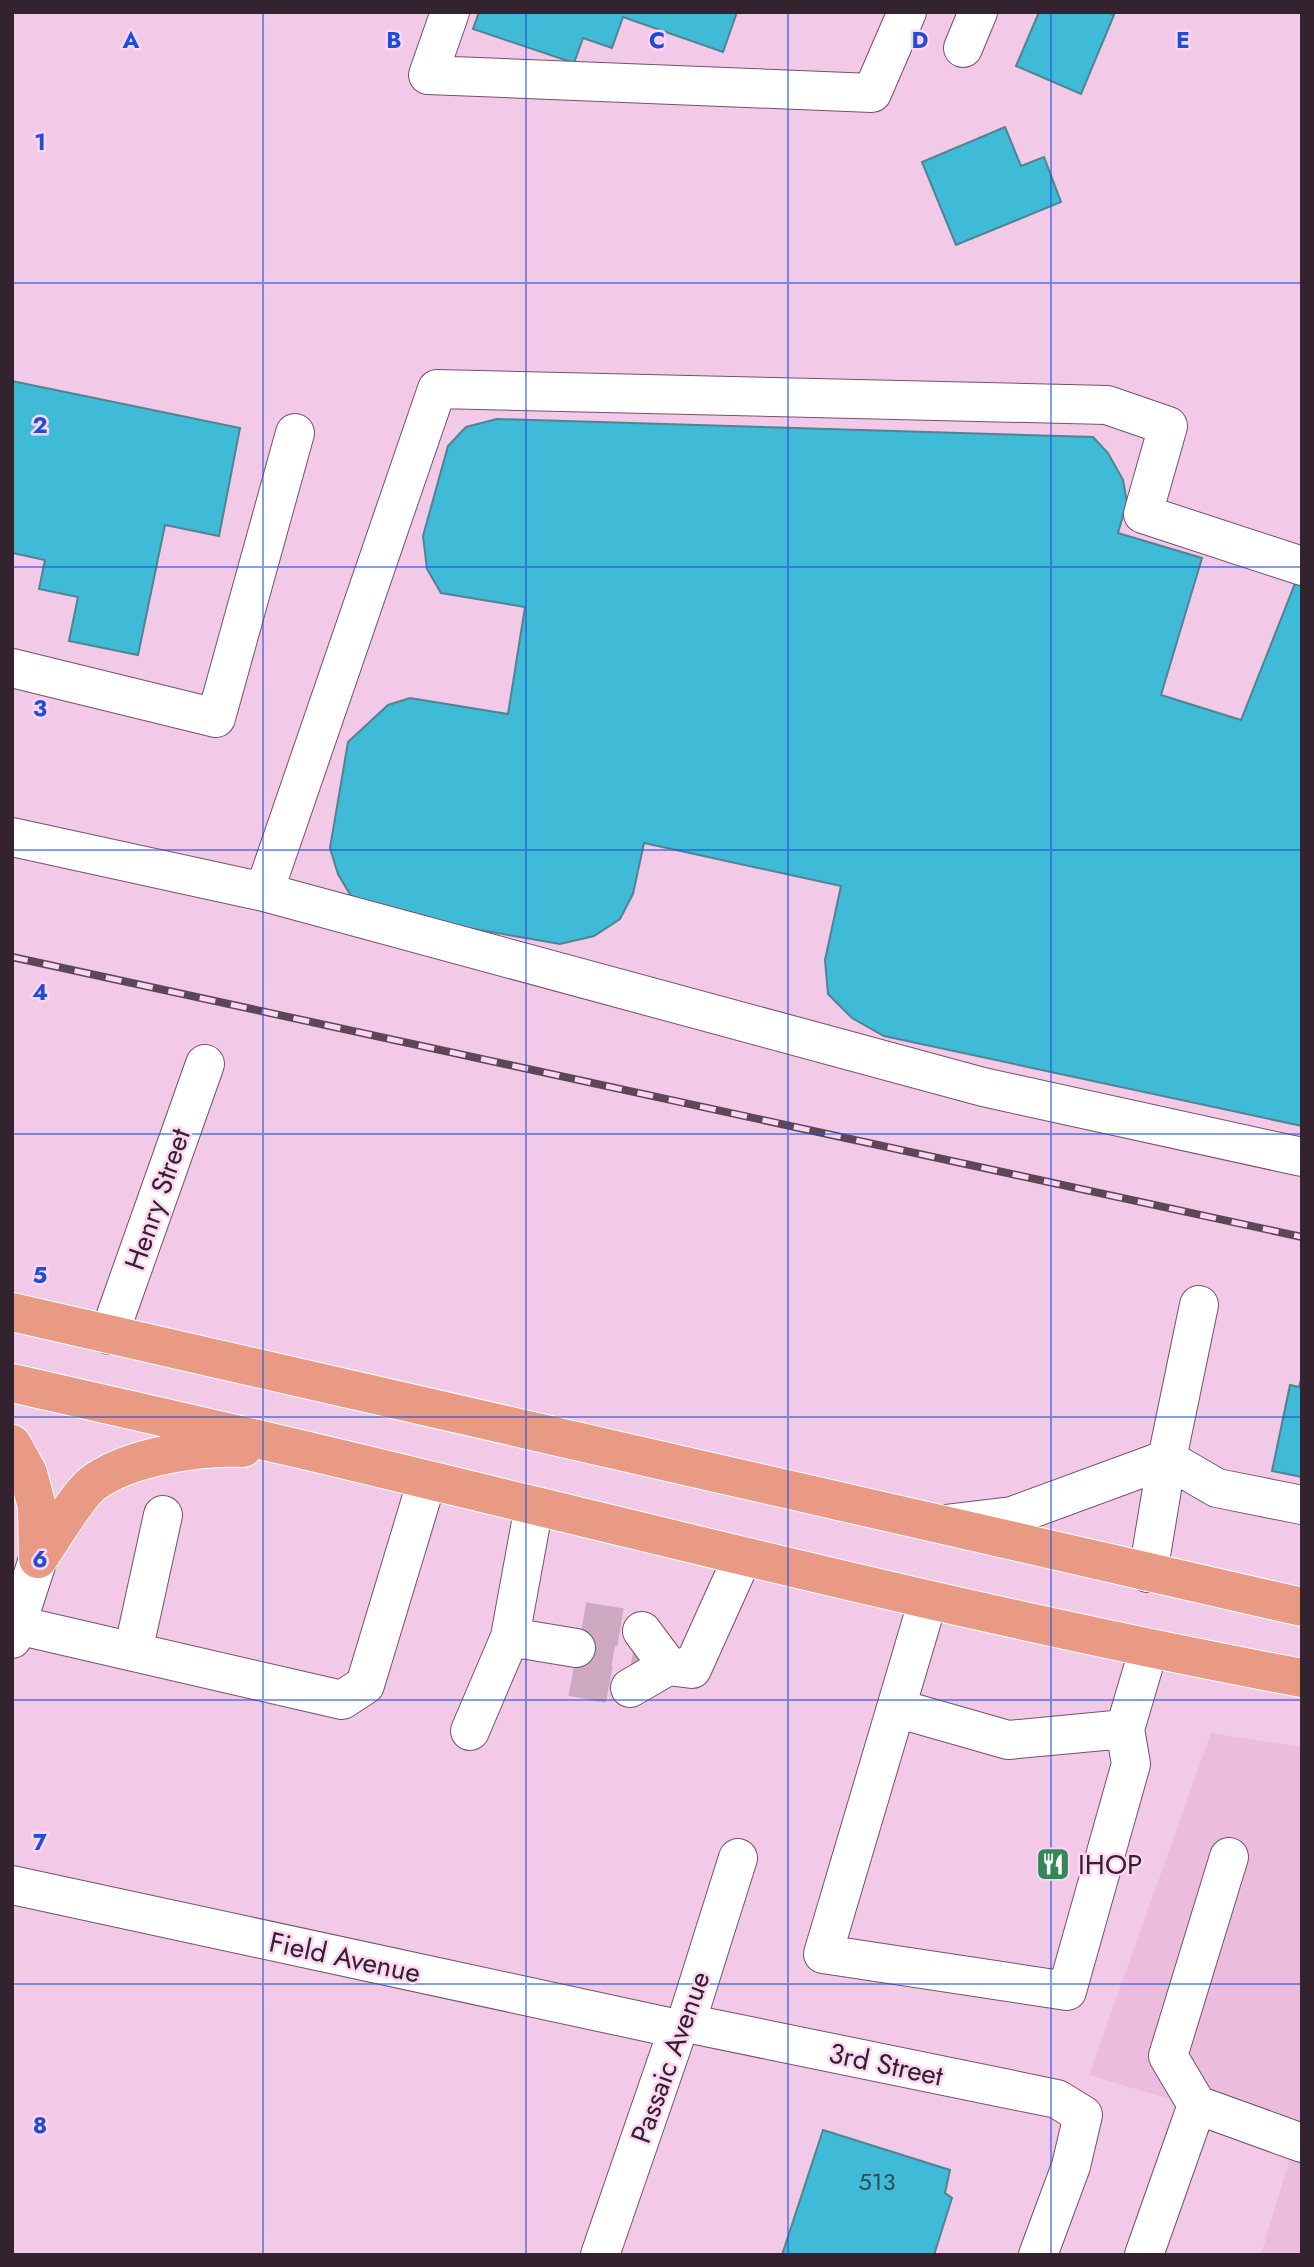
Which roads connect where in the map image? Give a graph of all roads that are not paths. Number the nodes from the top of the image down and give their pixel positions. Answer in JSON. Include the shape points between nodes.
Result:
{"nodes":[{"id":1,"x":450,"y":12,"type":"edge"},
{"id":2,"x":907,"y":12,"type":"edge"},
{"id":3,"x":978,"y":12,"type":"edge"},
{"id":4,"x":963,"y":48,"type":"dead end"},
{"id":5,"x":295,"y":433,"type":"dead end"},
{"id":6,"x":1302,"y":566,"type":"edge"},
{"id":7,"x":12,"y":668,"type":"edge"},
{"id":8,"x":12,"y":837,"type":"edge"},
{"id":9,"x":264,"y":892,"type":"junction"},
{"id":10,"x":205,"y":1064,"type":"dead end"},
{"id":11,"x":1302,"y":1157,"type":"edge"},
{"id":12,"x":1199,"y":1305,"type":"dead end"},
{"id":13,"x":12,"y":1312,"type":"edge"},
{"id":14,"x":109,"y":1335,"type":"junction"},
{"id":15,"x":12,"y":1383,"type":"edge"},
{"id":16,"x":12,"y":1444,"type":"edge"},
{"id":17,"x":303,"y":1449,"type":"junction"},
{"id":18,"x":1167,"y":1459,"type":"junction"},
{"id":19,"x":427,"y":1480,"type":"junction"},
{"id":20,"x":1302,"y":1505,"type":"edge"},
{"id":21,"x":534,"y":1506,"type":"junction"},
{"id":22,"x":163,"y":1515,"type":"dead end"},
{"id":23,"x":938,"y":1525,"type":"junction"},
{"id":24,"x":743,"y":1556,"type":"junction"},
{"id":25,"x":27,"y":1571,"type":"edge"},
{"id":26,"x":1148,"y":1573,"type":"junction"},
{"id":27,"x":928,"y":1600,"type":"junction"},
{"id":28,"x":1302,"y":1607,"type":"edge"},
{"id":29,"x":14,"y":1632,"type":"edge"},
{"id":30,"x":510,"y":1637,"type":"junction"},
{"id":31,"x":571,"y":1648,"type":"tunnel mouth"},
{"id":32,"x":1149,"y":1648,"type":"junction"},
{"id":33,"x":133,"y":1652,"type":"junction"},
{"id":34,"x":645,"y":1661,"type":"tunnel mouth"},
{"id":35,"x":1302,"y":1678,"type":"edge"},
{"id":36,"x":896,"y":1708,"type":"junction"},
{"id":37,"x":1125,"y":1729,"type":"junction"},
{"id":38,"x":470,"y":1731,"type":"dead end"},
{"id":39,"x":1230,"y":1857,"type":"dead end"},
{"id":40,"x":738,"y":1858,"type":"dead end"},
{"id":41,"x":12,"y":1885,"type":"edge"},
{"id":42,"x":682,"y":2026,"type":"junction"},
{"id":43,"x":1197,"y":2105,"type":"junction"},
{"id":44,"x":1302,"y":2143,"type":"edge"},
{"id":45,"x":600,"y":2255,"type":"edge"},
{"id":46,"x":1038,"y":2255,"type":"edge"},
{"id":47,"x":1144,"y":2255,"type":"edge"}],
"edges":[{"from":1,"to":2,"type":"street","via":[[428,75],[872,93]]},
{"from":3,"to":4,"type":"street"},
{"from":5,"to":7,"type":"street","via":[[216,718]]},
{"from":6,"to":9,"type":"street","via":[[1143,514],[1168,426],[1107,405],[437,389]]},
{"from":8,"to":9,"type":"street"},
{"from":9,"to":11,"type":"street","via":[[983,1087]]},
{"from":10,"to":14,"type":"street","name":"Henry Street"},
{"from":12,"to":18,"type":"street"},
{"from":13,"to":14,"type":"highway"},
{"from":14,"to":23,"type":"highway"},
{"from":15,"to":17,"type":"highway"},
{"from":16,"to":25,"type":"highway","via":[[28,1473],[37,1507]]},
{"from":17,"to":19,"type":"highway"},
{"from":17,"to":25,"type":"highway","via":[[233,1447],[125,1466],[91,1485]]},
{"from":18,"to":20,"type":"street","via":[[1217,1488]]},
{"from":18,"to":23,"type":"street","via":[[1012,1516]]},
{"from":18,"to":26,"type":"street"},
{"from":19,"to":21,"type":"highway"},
{"from":19,"to":33,"type":"street","via":[[365,1685],[342,1700]]},
{"from":21,"to":24,"type":"highway"},
{"from":21,"to":30,"type":"street"},
{"from":22,"to":33,"type":"street"},
{"from":23,"to":26,"type":"highway"},
{"from":24,"to":27,"type":"highway"},
{"from":24,"to":34,"type":"street","via":[[692,1669]]},
{"from":25,"to":29,"type":"street"},
{"from":26,"to":28,"type":"highway"},
{"from":27,"to":32,"type":"highway"},
{"from":27,"to":36,"type":"street"},
{"from":29,"to":33,"type":"street"},
{"from":30,"to":31,"type":"street"},
{"from":30,"to":38,"type":"street"},
{"from":32,"to":35,"type":"highway"},
{"from":32,"to":37,"type":"street"},
{"from":36,"to":37,"type":"street","via":[[1008,1740]]},
{"from":36,"to":37,"type":"street","via":[[823,1954],[1067,1991],[1131,1764]]},
{"from":39,"to":43,"type":"street","via":[[1168,2056]]},
{"from":40,"to":42,"type":"street","name":"Passaic Avenue"},
{"from":41,"to":42,"type":"street","name":"Field Avenue"},
{"from":42,"to":45,"type":"street","name":"Passaic Avenue"},
{"from":42,"to":46,"type":"street","name":"3rd Street","via":[[1057,2099],[1083,2115],[1071,2166]]},
{"from":43,"to":44,"type":"street"},
{"from":43,"to":47,"type":"street"}]}
